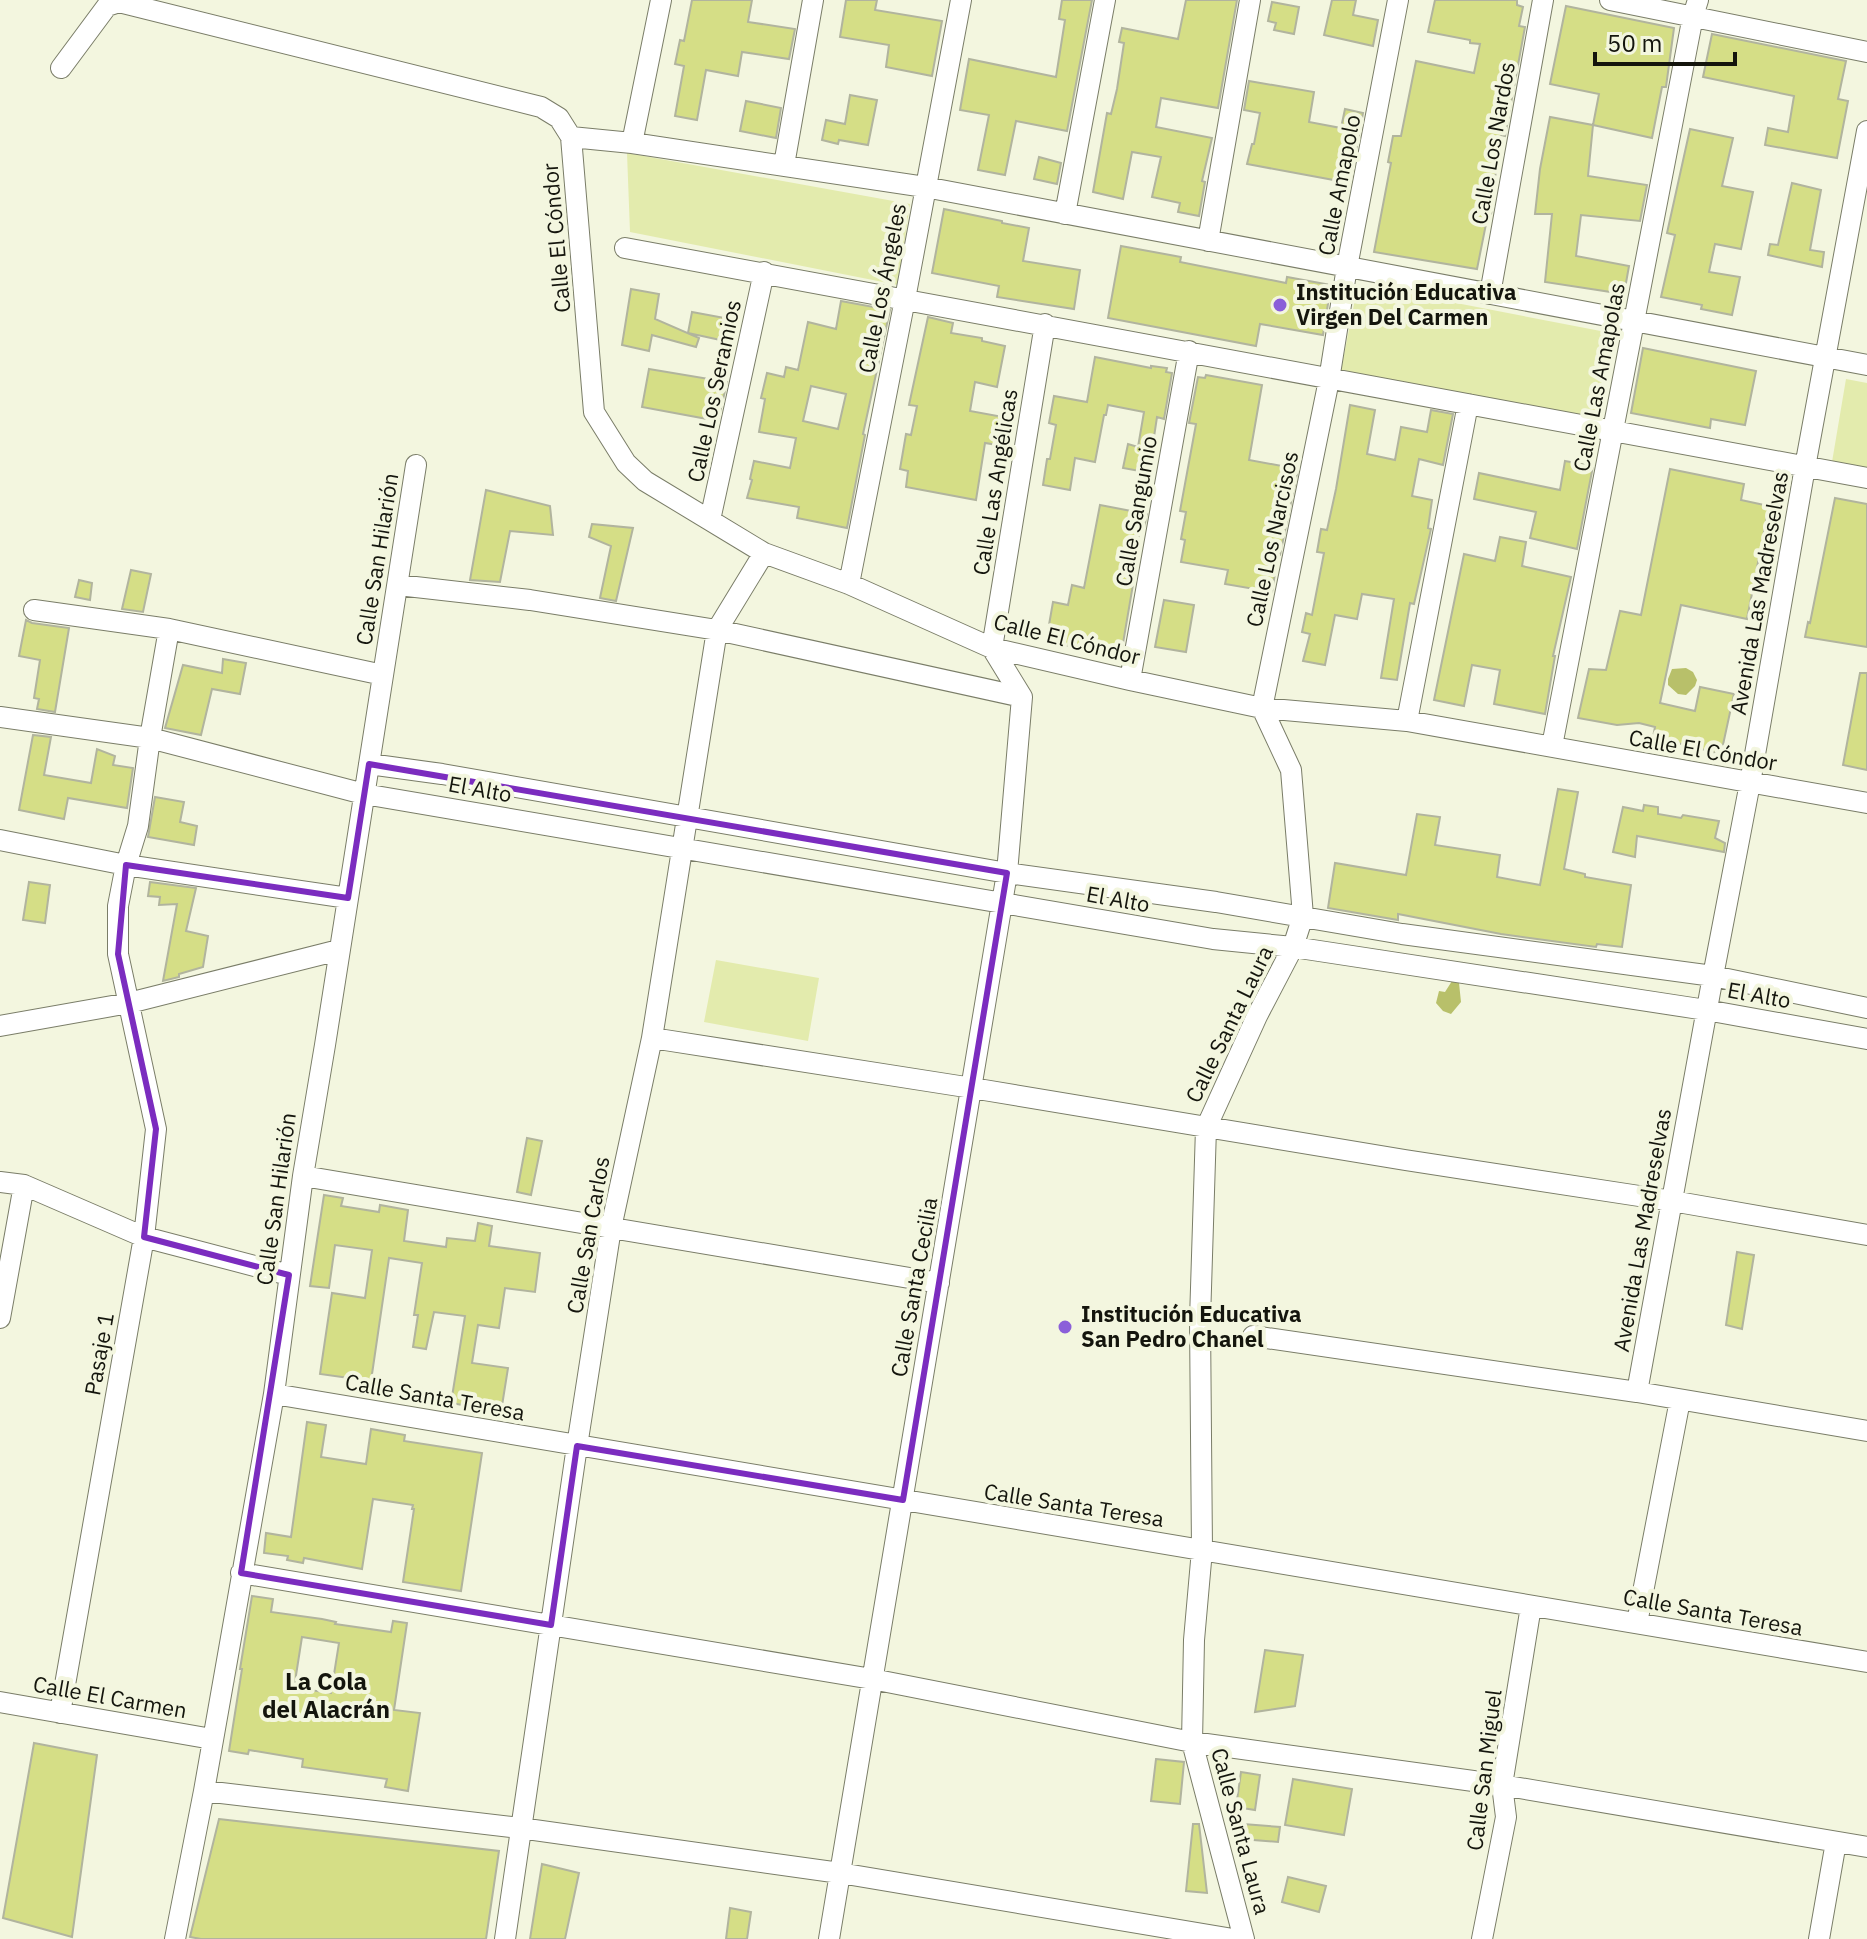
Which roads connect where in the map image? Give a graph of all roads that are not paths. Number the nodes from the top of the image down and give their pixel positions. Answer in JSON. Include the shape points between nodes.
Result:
{"nodes":[{"id":1,"x":661,"y":0,"type":"edge"},
{"id":2,"x":813,"y":0,"type":"edge"},
{"id":3,"x":961,"y":0,"type":"edge"},
{"id":4,"x":1105,"y":0,"type":"edge"},
{"id":5,"x":1250,"y":0,"type":"edge"},
{"id":6,"x":1398,"y":0,"type":"edge"},
{"id":7,"x":1543,"y":0,"type":"edge"},
{"id":8,"x":1610,"y":0,"type":"edge"},
{"id":9,"x":1696,"y":8,"type":"edge"},
{"id":10,"x":1867,"y":52,"type":"edge"},
{"id":11,"x":61,"y":68,"type":"dead end"},
{"id":12,"x":1867,"y":131,"type":"edge"},
{"id":13,"x":571,"y":137,"type":"junction"},
{"id":14,"x":632,"y":143,"type":"junction"},
{"id":15,"x":784,"y":165,"type":"junction"},
{"id":16,"x":925,"y":187,"type":"junction"},
{"id":17,"x":1065,"y":214,"type":"junction"},
{"id":18,"x":1208,"y":241,"type":"junction"},
{"id":19,"x":625,"y":248,"type":"dead end"},
{"id":20,"x":1347,"y":267,"type":"junction"},
{"id":21,"x":764,"y":272,"type":"junction"},
{"id":22,"x":1490,"y":294,"type":"junction"},
{"id":23,"x":905,"y":299,"type":"junction"},
{"id":24,"x":1634,"y":321,"type":"junction"},
{"id":25,"x":1045,"y":324,"type":"junction"},
{"id":26,"x":1189,"y":351,"type":"junction"},
{"id":27,"x":1825,"y":358,"type":"junction"},
{"id":28,"x":1867,"y":365,"type":"edge"},
{"id":29,"x":1329,"y":380,"type":"junction"},
{"id":30,"x":1468,"y":404,"type":"junction"},
{"id":31,"x":1614,"y":430,"type":"junction"},
{"id":32,"x":416,"y":465,"type":"dead end"},
{"id":33,"x":1805,"y":467,"type":"junction"},
{"id":34,"x":1867,"y":478,"type":"edge"},
{"id":35,"x":710,"y":520,"type":"junction"},
{"id":36,"x":764,"y":553,"type":"junction"},
{"id":37,"x":849,"y":584,"type":"junction"},
{"id":38,"x":398,"y":585,"type":"junction"},
{"id":39,"x":34,"y":610,"type":"dead end"},
{"id":40,"x":169,"y":629,"type":"junction"},
{"id":41,"x":717,"y":630,"type":"junction"},
{"id":42,"x":992,"y":648,"type":"junction"},
{"id":43,"x":383,"y":675,"type":"junction"},
{"id":44,"x":1130,"y":680,"type":"junction"},
{"id":45,"x":1022,"y":697,"type":"junction"},
{"id":46,"x":1262,"y":708,"type":"junction"},
{"id":47,"x":0,"y":717,"type":"edge"},
{"id":48,"x":1407,"y":721,"type":"junction"},
{"id":49,"x":150,"y":738,"type":"junction"},
{"id":50,"x":1552,"y":746,"type":"junction"},
{"id":51,"x":369,"y":764,"type":"junction"},
{"id":52,"x":1750,"y":783,"type":"junction"},
{"id":53,"x":364,"y":794,"type":"junction"},
{"id":54,"x":1867,"y":803,"type":"edge"},
{"id":55,"x":686,"y":817,"type":"junction"},
{"id":56,"x":0,"y":840,"type":"edge"},
{"id":57,"x":681,"y":848,"type":"junction"},
{"id":58,"x":126,"y":865,"type":"junction"},
{"id":59,"x":1007,"y":873,"type":"junction"},
{"id":60,"x":348,"y":898,"type":"junction"},
{"id":61,"x":1003,"y":903,"type":"junction"},
{"id":62,"x":1303,"y":916,"type":"junction"},
{"id":63,"x":1293,"y":947,"type":"junction"},
{"id":64,"x":339,"y":950,"type":"junction"},
{"id":65,"x":1713,"y":976,"type":"junction"},
{"id":66,"x":129,"y":1003,"type":"junction"},
{"id":67,"x":1867,"y":1008,"type":"edge"},
{"id":68,"x":1706,"y":1010,"type":"junction"},
{"id":69,"x":0,"y":1026,"type":"edge"},
{"id":70,"x":652,"y":1038,"type":"junction"},
{"id":71,"x":1867,"y":1039,"type":"edge"},
{"id":72,"x":972,"y":1088,"type":"junction"},
{"id":73,"x":1206,"y":1128,"type":"junction"},
{"id":74,"x":303,"y":1176,"type":"junction"},
{"id":75,"x":0,"y":1182,"type":"edge"},
{"id":76,"x":24,"y":1185,"type":"junction"},
{"id":77,"x":1672,"y":1201,"type":"junction"},
{"id":78,"x":611,"y":1228,"type":"junction"},
{"id":79,"x":1867,"y":1235,"type":"edge"},
{"id":80,"x":144,"y":1237,"type":"junction"},
{"id":81,"x":289,"y":1275,"type":"junction"},
{"id":82,"x":939,"y":1283,"type":"junction"},
{"id":83,"x":0,"y":1318,"type":"edge"},
{"id":84,"x":1253,"y":1336,"type":"dead end"},
{"id":85,"x":1637,"y":1392,"type":"junction"},
{"id":86,"x":274,"y":1394,"type":"junction"},
{"id":87,"x":1680,"y":1400,"type":"junction"},
{"id":88,"x":1867,"y":1431,"type":"edge"},
{"id":89,"x":577,"y":1446,"type":"junction"},
{"id":90,"x":903,"y":1500,"type":"junction"},
{"id":91,"x":1202,"y":1550,"type":"junction"},
{"id":92,"x":241,"y":1573,"type":"junction"},
{"id":93,"x":1531,"y":1606,"type":"junction"},
{"id":94,"x":1637,"y":1623,"type":"junction"},
{"id":95,"x":551,"y":1625,"type":"junction"},
{"id":96,"x":1867,"y":1662,"type":"edge"},
{"id":97,"x":872,"y":1679,"type":"junction"},
{"id":98,"x":0,"y":1702,"type":"edge"},
{"id":99,"x":60,"y":1713,"type":"junction"},
{"id":100,"x":212,"y":1739,"type":"junction"},
{"id":101,"x":1192,"y":1742,"type":"junction"},
{"id":102,"x":1502,"y":1785,"type":"junction"},
{"id":103,"x":204,"y":1791,"type":"junction"},
{"id":104,"x":520,"y":1828,"type":"junction"},
{"id":105,"x":1836,"y":1842,"type":"junction"},
{"id":106,"x":1867,"y":1847,"type":"edge"},
{"id":107,"x":840,"y":1873,"type":"junction"},
{"id":108,"x":175,"y":1939,"type":"edge"},
{"id":109,"x":505,"y":1939,"type":"edge"},
{"id":110,"x":829,"y":1939,"type":"edge"},
{"id":111,"x":1233,"y":1939,"type":"edge"},
{"id":112,"x":1244,"y":1939,"type":"edge"},
{"id":113,"x":1482,"y":1939,"type":"edge"},
{"id":114,"x":1819,"y":1939,"type":"edge"}],
"edges":[{"from":1,"to":14,"type":"street"},
{"from":2,"to":15,"type":"street"},
{"from":3,"to":16,"type":"street","name":"Calle Los Ángeles"},
{"from":4,"to":17,"type":"street"},
{"from":5,"to":18,"type":"street"},
{"from":6,"to":20,"type":"street","name":"Calle Amapolo"},
{"from":7,"to":22,"type":"street","name":"Calle Los Nardos"},
{"from":8,"to":9,"type":"street"},
{"from":9,"to":10,"type":"street","via":[[1799,40]]},
{"from":9,"to":24,"type":"street","name":"Calle Las Amapolas"},
{"from":11,"to":13,"type":"street","via":[[107,6],[119,2],[541,107],[559,118]]},
{"from":12,"to":27,"type":"street","name":"Avenida Las Madreselvas"},
{"from":13,"to":14,"type":"street"},
{"from":13,"to":35,"type":"street","name":"Calle El Cóndor","via":[[594,412],[626,463],[645,481]]},
{"from":14,"to":15,"type":"street"},
{"from":15,"to":16,"type":"street"},
{"from":16,"to":17,"type":"street"},
{"from":16,"to":23,"type":"street","name":"Calle Los Ángeles"},
{"from":17,"to":18,"type":"street"},
{"from":18,"to":20,"type":"street"},
{"from":19,"to":21,"type":"street"},
{"from":20,"to":22,"type":"street"},
{"from":20,"to":29,"type":"street","name":"Calle Amapolo"},
{"from":21,"to":23,"type":"street"},
{"from":21,"to":35,"type":"street","name":"Calle Los Seramios"},
{"from":22,"to":24,"type":"street"},
{"from":23,"to":25,"type":"street"},
{"from":23,"to":37,"type":"street","name":"Calle Los Ángeles"},
{"from":24,"to":27,"type":"street"},
{"from":24,"to":31,"type":"street","name":"Calle Las Amapolas"},
{"from":25,"to":26,"type":"street"},
{"from":25,"to":42,"type":"street","name":"Calle Las Angélicas"},
{"from":26,"to":29,"type":"street"},
{"from":26,"to":44,"type":"street","name":"Calle Sangumio"},
{"from":27,"to":28,"type":"street"},
{"from":27,"to":33,"type":"street","name":"Avenida Las Madreselvas"},
{"from":29,"to":30,"type":"street"},
{"from":29,"to":46,"type":"street","name":"Calle Los Narcisos"},
{"from":30,"to":31,"type":"street"},
{"from":30,"to":48,"type":"street"},
{"from":31,"to":33,"type":"street"},
{"from":31,"to":50,"type":"street","name":"Calle Las Amapolas"},
{"from":32,"to":38,"type":"street","name":"Calle San Hilarión"},
{"from":33,"to":34,"type":"street"},
{"from":33,"to":52,"type":"street","name":"Avenida Las Madreselvas"},
{"from":35,"to":36,"type":"street","name":"Calle El Cóndor"},
{"from":36,"to":37,"type":"street","name":"Calle El Cóndor"},
{"from":36,"to":41,"type":"street","name":"Calle San Carlos"},
{"from":37,"to":42,"type":"street","name":"Calle El Cóndor"},
{"from":38,"to":41,"type":"street"},
{"from":38,"to":43,"type":"street","name":"Calle San Hilarión"},
{"from":39,"to":40,"type":"street"},
{"from":40,"to":43,"type":"street"},
{"from":40,"to":49,"type":"street","name":"Pasaje 1"},
{"from":41,"to":45,"type":"street"},
{"from":41,"to":55,"type":"street","name":"Calle San Carlos"},
{"from":42,"to":44,"type":"street","name":"Calle El Cóndor"},
{"from":42,"to":45,"type":"street"},
{"from":43,"to":51,"type":"street","name":"Calle San Hilarión"},
{"from":44,"to":46,"type":"street","name":"Calle El Cóndor"},
{"from":45,"to":59,"type":"street","name":"Calle Santa Cecilia"},
{"from":46,"to":48,"type":"street","name":"Calle El Cóndor"},
{"from":46,"to":62,"type":"street","name":"Calle Santa Laura","via":[[1291,770]]},
{"from":47,"to":49,"type":"street","name":"El Alto"},
{"from":48,"to":50,"type":"street","name":"Calle El Cóndor"},
{"from":49,"to":53,"type":"street","name":"El Alto"},
{"from":49,"to":58,"type":"street","name":"Pasaje 1","via":[[138,826]]},
{"from":50,"to":52,"type":"street","name":"Calle El Cóndor"},
{"from":51,"to":53,"type":"street","name":"Calle San Hilarión"},
{"from":51,"to":55,"type":"street","name":"El Alto"},
{"from":52,"to":54,"type":"street","name":"Calle El Cóndor"},
{"from":52,"to":65,"type":"street","name":"Avenida Las Madreselvas"},
{"from":53,"to":57,"type":"street","name":"El Alto"},
{"from":53,"to":60,"type":"street","name":"Calle San Hilarión"},
{"from":55,"to":57,"type":"street","name":"Calle San Carlos"},
{"from":55,"to":59,"type":"street","name":"El Alto"},
{"from":56,"to":58,"type":"street"},
{"from":57,"to":61,"type":"street","name":"El Alto"},
{"from":57,"to":70,"type":"street","name":"Calle San Carlos"},
{"from":58,"to":60,"type":"street"},
{"from":58,"to":66,"type":"street","name":"Pasaje 1","via":[[118,906],[118,954]]},
{"from":59,"to":61,"type":"street","name":"Calle Santa Cecilia"},
{"from":59,"to":62,"type":"street","name":"El Alto"},
{"from":60,"to":64,"type":"street","name":"Calle San Hilarión"},
{"from":61,"to":63,"type":"street","name":"El Alto","via":[[1213,939]]},
{"from":61,"to":72,"type":"street","name":"Calle Santa Cecilia"},
{"from":62,"to":63,"type":"street","name":"Calle Santa Laura"},
{"from":62,"to":65,"type":"street","name":"El Alto"},
{"from":63,"to":68,"type":"street","name":"El Alto"},
{"from":63,"to":73,"type":"street","name":"Calle Santa Laura"},
{"from":64,"to":66,"type":"street"},
{"from":64,"to":74,"type":"street","name":"Calle San Hilarión"},
{"from":65,"to":67,"type":"street","name":"El Alto"},
{"from":65,"to":68,"type":"street","name":"Avenida Las Madreselvas"},
{"from":66,"to":69,"type":"street"},
{"from":66,"to":80,"type":"street","name":"Pasaje 1","via":[[156,1129]]},
{"from":68,"to":71,"type":"street","name":"El Alto"},
{"from":68,"to":77,"type":"street","name":"Avenida Las Madreselvas"},
{"from":70,"to":72,"type":"street"},
{"from":70,"to":78,"type":"street","name":"Calle San Carlos"},
{"from":72,"to":73,"type":"street"},
{"from":72,"to":82,"type":"street","name":"Calle Santa Cecilia"},
{"from":73,"to":77,"type":"street"},
{"from":73,"to":91,"type":"street","name":"Calle Santa Laura","via":[[1200,1320]]},
{"from":74,"to":78,"type":"street"},
{"from":74,"to":81,"type":"street","name":"Calle San Hilarión"},
{"from":75,"to":76,"type":"street"},
{"from":76,"to":80,"type":"street"},
{"from":76,"to":83,"type":"street"},
{"from":77,"to":79,"type":"street"},
{"from":77,"to":85,"type":"street","name":"Avenida Las Madreselvas"},
{"from":78,"to":82,"type":"street"},
{"from":78,"to":89,"type":"street","name":"Calle San Carlos"},
{"from":80,"to":81,"type":"street"},
{"from":80,"to":99,"type":"street","name":"Pasaje 1"},
{"from":81,"to":86,"type":"street","name":"Calle San Hilarión"},
{"from":82,"to":90,"type":"street","name":"Calle Santa Cecilia"},
{"from":84,"to":85,"type":"street"},
{"from":85,"to":87,"type":"street"},
{"from":86,"to":89,"type":"street","name":"Calle Santa Teresa"},
{"from":86,"to":92,"type":"street","name":"Calle San Hilarión"},
{"from":87,"to":88,"type":"street"},
{"from":87,"to":94,"type":"street"},
{"from":89,"to":90,"type":"street","name":"Calle Santa Teresa"},
{"from":89,"to":95,"type":"street","name":"Calle San Carlos"},
{"from":90,"to":91,"type":"street","name":"Calle Santa Teresa"},
{"from":90,"to":97,"type":"street","name":"Calle Santa Cecilia"},
{"from":91,"to":93,"type":"street","name":"Calle Santa Teresa"},
{"from":91,"to":101,"type":"street","name":"Calle Santa Laura"},
{"from":92,"to":95,"type":"street"},
{"from":92,"to":100,"type":"street","name":"Calle San Hilarión"},
{"from":93,"to":94,"type":"street","name":"Calle Santa Teresa"},
{"from":93,"to":102,"type":"street","name":"Calle San Miguel"},
{"from":94,"to":96,"type":"street","name":"Calle Santa Teresa"},
{"from":95,"to":97,"type":"street"},
{"from":95,"to":104,"type":"street","name":"Calle San Carlos"},
{"from":97,"to":101,"type":"street"},
{"from":97,"to":107,"type":"street","name":"Calle Santa Cecilia"},
{"from":98,"to":99,"type":"street","name":"Calle El Carmen"},
{"from":99,"to":100,"type":"street","name":"Calle El Carmen"},
{"from":100,"to":103,"type":"street","name":"Calle San Hilarión"},
{"from":101,"to":102,"type":"street"},
{"from":101,"to":112,"type":"street","name":"Calle Santa Laura"},
{"from":102,"to":105,"type":"street"},
{"from":102,"to":113,"type":"street","name":"Calle San Miguel","via":[[1506,1817]]},
{"from":103,"to":104,"type":"street"},
{"from":103,"to":108,"type":"street","name":"Calle San Hilarión"},
{"from":104,"to":107,"type":"street"},
{"from":104,"to":109,"type":"street","name":"Calle San Carlos"},
{"from":105,"to":106,"type":"street"},
{"from":105,"to":114,"type":"street"},
{"from":107,"to":110,"type":"street","name":"Calle Santa Cecilia"},
{"from":107,"to":111,"type":"street"}]}
